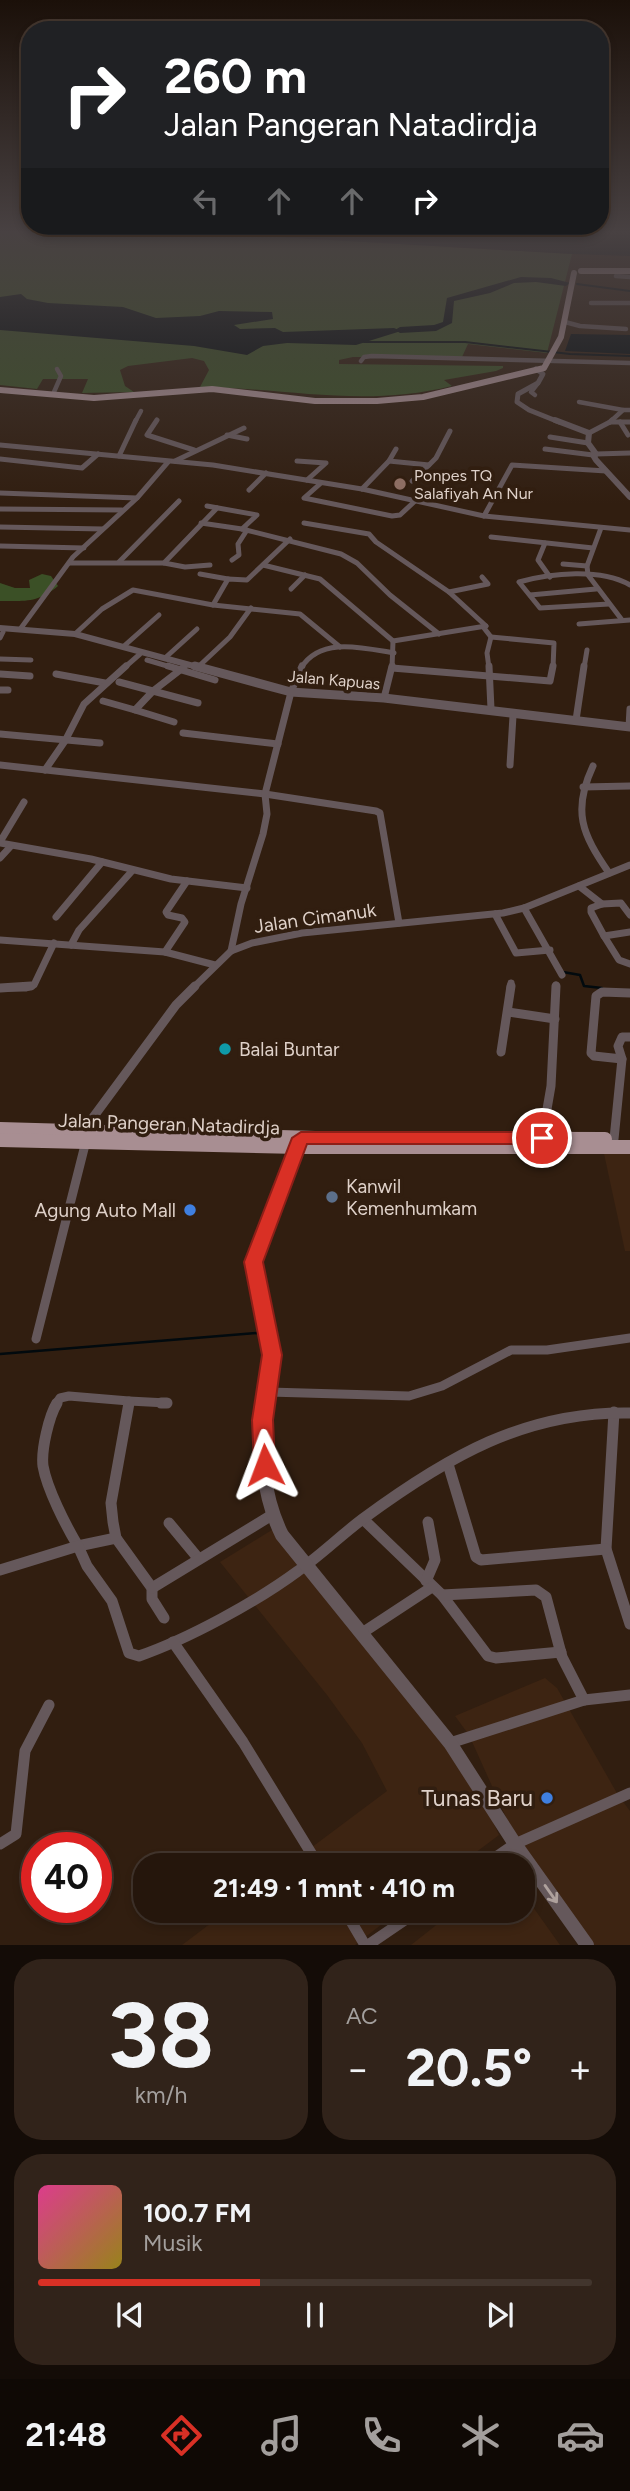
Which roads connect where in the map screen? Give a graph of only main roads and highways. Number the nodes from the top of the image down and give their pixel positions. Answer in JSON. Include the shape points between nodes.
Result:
{"nodes":[{"id":1,"x":565,"y":322,"type":"edge"},
{"id":2,"x":0,"y":388,"type":"edge"},
{"id":3,"x":207,"y":388,"type":"junction"},
{"id":4,"x":0,"y":1129,"type":"edge"},
{"id":5,"x":85,"y":1136,"type":"junction"},
{"id":6,"x":0,"y":1139,"type":"edge"},
{"id":7,"x":630,"y":1139,"type":"edge"},
{"id":8,"x":300,"y":1142,"type":"junction"},
{"id":9,"x":630,"y":1147,"type":"edge"}],
"edges":[{"from":1,"to":3,"type":"main road","via":[[557,347],[544,365],[394,401],[315,401]]},
{"from":2,"to":3,"type":"main road","via":[[110,394]]},
{"from":2,"to":3,"type":"main road","via":[[94,398]]},
{"from":4,"to":5,"type":"main road","name":"Jalan Pangeran Natadirdja"},
{"from":5,"to":6,"type":"main road","name":"Jalan Pangeran Natadirdja"},
{"from":5,"to":8,"type":"main road","name":"Jalan Pangeran Natadirdja"},
{"from":7,"to":8,"type":"main road","name":"Jalan Pangeran Natadirdja"},
{"from":8,"to":9,"type":"main road","name":"Jalan Pangeran Natadirdja"}]}
